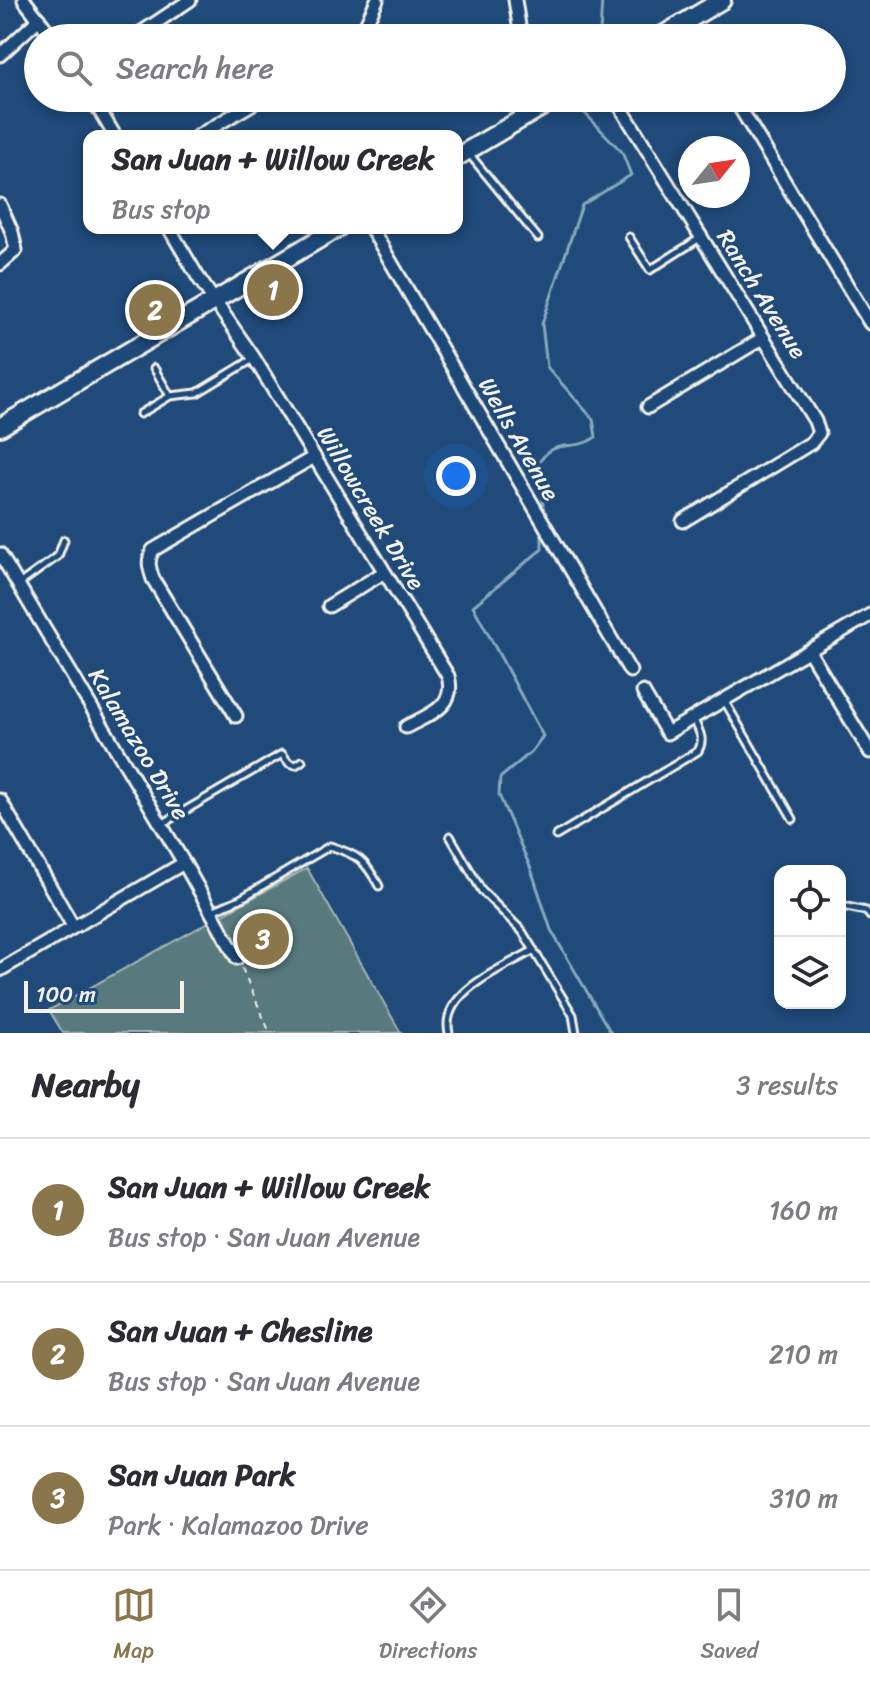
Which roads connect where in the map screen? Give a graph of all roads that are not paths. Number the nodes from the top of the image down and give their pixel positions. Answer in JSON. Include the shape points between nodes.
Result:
{"nodes":[{"id":1,"x":24,"y":0,"type":"edge"},
{"id":2,"x":190,"y":0,"type":"edge"},
{"id":3,"x":377,"y":0,"type":"edge"},
{"id":4,"x":515,"y":0,"type":"edge"},
{"id":5,"x":722,"y":0,"type":"edge"},
{"id":6,"x":39,"y":19,"type":"junction"},
{"id":7,"x":687,"y":21,"type":"junction"},
{"id":8,"x":34,"y":24,"type":"edge"},
{"id":9,"x":43,"y":24,"type":"edge"},
{"id":10,"x":154,"y":24,"type":"edge"},
{"id":11,"x":366,"y":24,"type":"edge"},
{"id":12,"x":519,"y":24,"type":"edge"},
{"id":13,"x":682,"y":24,"type":"edge"},
{"id":14,"x":689,"y":24,"type":"edge"},
{"id":15,"x":24,"y":33,"type":"edge"},
{"id":16,"x":0,"y":55,"type":"edge"},
{"id":17,"x":100,"y":112,"type":"edge"},
{"id":18,"x":238,"y":112,"type":"edge"},
{"id":19,"x":531,"y":112,"type":"edge"},
{"id":20,"x":624,"y":112,"type":"edge"},
{"id":21,"x":742,"y":112,"type":"edge"},
{"id":22,"x":111,"y":130,"type":"edge"},
{"id":23,"x":208,"y":130,"type":"edge"},
{"id":24,"x":463,"y":153,"type":"edge"},
{"id":25,"x":463,"y":155,"type":"edge"},
{"id":26,"x":0,"y":205,"type":"edge"},
{"id":27,"x":173,"y":234,"type":"edge"},
{"id":28,"x":328,"y":234,"type":"edge"},
{"id":29,"x":375,"y":234,"type":"edge"},
{"id":30,"x":629,"y":237,"type":"dead end"},
{"id":31,"x":701,"y":237,"type":"junction"},
{"id":32,"x":538,"y":238,"type":"dead end"},
{"id":33,"x":0,"y":264,"type":"edge"},
{"id":34,"x":215,"y":300,"type":"junction"},
{"id":35,"x":870,"y":323,"type":"edge"},
{"id":36,"x":763,"y":338,"type":"junction"},
{"id":37,"x":254,"y":358,"type":"junction"},
{"id":38,"x":154,"y":368,"type":"dead end"},
{"id":39,"x":170,"y":396,"type":"junction"},
{"id":40,"x":648,"y":407,"type":"dead end"},
{"id":41,"x":140,"y":414,"type":"dead end"},
{"id":42,"x":0,"y":427,"type":"edge"},
{"id":43,"x":314,"y":457,"type":"junction"},
{"id":44,"x":683,"y":521,"type":"dead end"},
{"id":45,"x":64,"y":540,"type":"dead end"},
{"id":46,"x":0,"y":554,"type":"edge"},
{"id":47,"x":383,"y":573,"type":"junction"},
{"id":48,"x":18,"y":584,"type":"junction"},
{"id":49,"x":329,"y":606,"type":"dead end"},
{"id":50,"x":870,"y":615,"type":"edge"},
{"id":51,"x":809,"y":651,"type":"junction"},
{"id":52,"x":630,"y":671,"type":"dead end"},
{"id":53,"x":643,"y":692,"type":"dead end"},
{"id":54,"x":724,"y":699,"type":"junction"},
{"id":55,"x":236,"y":716,"type":"dead end"},
{"id":56,"x":692,"y":718,"type":"junction"},
{"id":57,"x":406,"y":727,"type":"dead end"},
{"id":58,"x":870,"y":752,"type":"edge"},
{"id":59,"x":302,"y":761,"type":"dead end"},
{"id":60,"x":0,"y":800,"type":"edge"},
{"id":61,"x":793,"y":819,"type":"dead end"},
{"id":62,"x":161,"y":824,"type":"junction"},
{"id":63,"x":450,"y":836,"type":"dead end"},
{"id":64,"x":556,"y":836,"type":"dead end"},
{"id":65,"x":184,"y":863,"type":"junction"},
{"id":66,"x":379,"y":886,"type":"dead end"},
{"id":67,"x":847,"y":907,"type":"dead end"},
{"id":68,"x":211,"y":911,"type":"junction"},
{"id":69,"x":870,"y":916,"type":"edge"},
{"id":70,"x":73,"y":926,"type":"junction"},
{"id":71,"x":534,"y":950,"type":"junction"},
{"id":72,"x":237,"y":958,"type":"road end"},
{"id":73,"x":0,"y":970,"type":"edge"},
{"id":74,"x":449,"y":1033,"type":"edge"},
{"id":75,"x":576,"y":1033,"type":"edge"}],
"edges":[{"from":1,"to":6,"type":"street"},
{"from":2,"to":10,"type":"street"},
{"from":3,"to":11,"type":"street"},
{"from":4,"to":12,"type":"street"},
{"from":5,"to":7,"type":"main road"},
{"from":6,"to":8,"type":"street"},
{"from":6,"to":9,"type":"street"},
{"from":7,"to":13,"type":"main road"},
{"from":7,"to":14,"type":"street"},
{"from":15,"to":16,"type":"street"},
{"from":17,"to":22,"type":"street"},
{"from":18,"to":23,"type":"street"},
{"from":19,"to":24,"type":"main road"},
{"from":20,"to":31,"type":"street","name":"Ranch Avenue"},
{"from":21,"to":35,"type":"street"},
{"from":25,"to":32,"type":"lane"},
{"from":26,"to":33,"type":"street","via":[[16,250]]},
{"from":27,"to":34,"type":"street","name":"Willowcreek Drive"},
{"from":28,"to":34,"type":"main road"},
{"from":29,"to":52,"type":"street","name":"Wells Avenue"},
{"from":30,"to":31,"type":"lane","via":[[650,270]]},
{"from":31,"to":36,"type":"street","name":"Ranch Avenue"},
{"from":34,"to":37,"type":"street","name":"Willowcreek Drive"},
{"from":34,"to":42,"type":"main road"},
{"from":36,"to":40,"type":"street"},
{"from":36,"to":44,"type":"street","name":"Ranch Avenue","via":[[819,433],[811,443]]},
{"from":37,"to":39,"type":"lane","via":[[197,393]]},
{"from":37,"to":43,"type":"street","name":"Willowcreek Drive"},
{"from":38,"to":39,"type":"lane"},
{"from":39,"to":41,"type":"lane"},
{"from":43,"to":47,"type":"street","name":"Willowcreek Drive"},
{"from":43,"to":55,"type":"street","via":[[153,550],[149,558],[153,579]]},
{"from":45,"to":48,"type":"lane","via":[[58,556]]},
{"from":46,"to":48,"type":"street","name":"Kalamazoo Drive"},
{"from":47,"to":49,"type":"street"},
{"from":47,"to":57,"type":"street","name":"Willowcreek Drive","via":[[450,684],[448,701],[440,709]]},
{"from":48,"to":62,"type":"street","name":"Kalamazoo Drive"},
{"from":50,"to":51,"type":"street"},
{"from":51,"to":54,"type":"street"},
{"from":51,"to":58,"type":"street"},
{"from":53,"to":56,"type":"street","via":[[667,733]]},
{"from":54,"to":56,"type":"street"},
{"from":54,"to":61,"type":"lane"},
{"from":56,"to":64,"type":"lane","via":[[701,737],[698,751]]},
{"from":59,"to":62,"type":"lane","via":[[289,763],[282,754]]},
{"from":60,"to":70,"type":"street"},
{"from":62,"to":65,"type":"street","name":"Kalamazoo Drive"},
{"from":63,"to":71,"type":"lane","via":[[482,891]]},
{"from":65,"to":68,"type":"street","name":"Kalamazoo Drive"},
{"from":65,"to":70,"type":"street"},
{"from":66,"to":68,"type":"lane","via":[[366,863],[330,846]]},
{"from":67,"to":69,"type":"lane"},
{"from":68,"to":72,"type":"street","name":"Kalamazoo Drive"},
{"from":70,"to":73,"type":"street"},
{"from":71,"to":74,"type":"lane","via":[[465,991],[449,1009]]},
{"from":71,"to":75,"type":"lane","via":[[573,1015]]}]}
